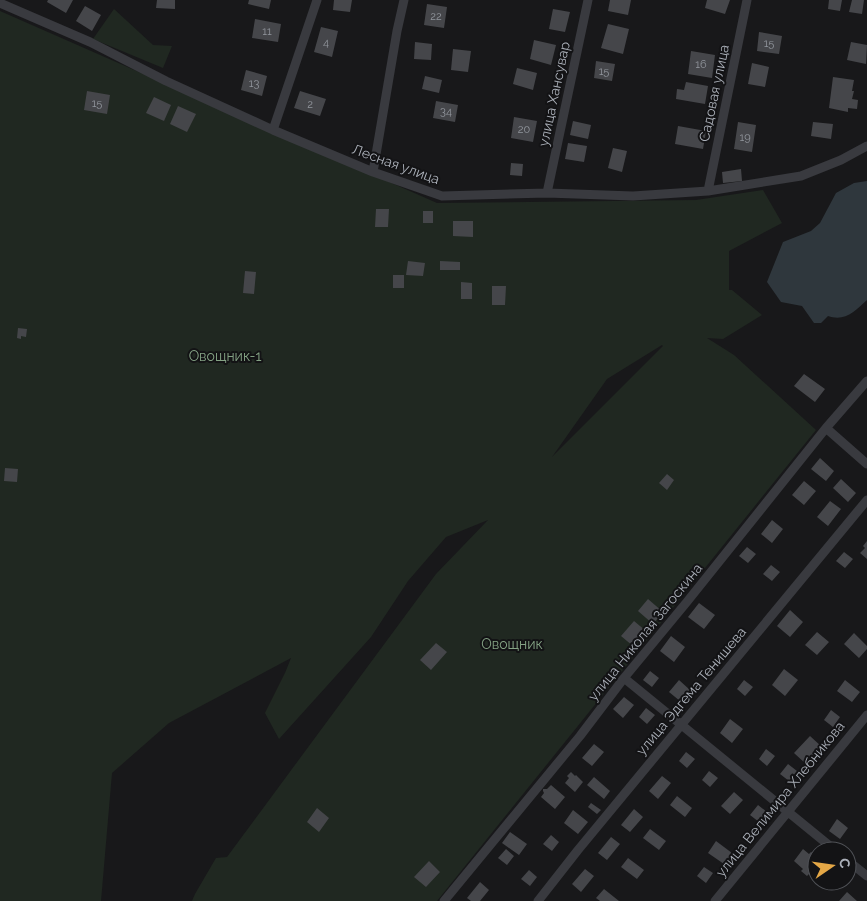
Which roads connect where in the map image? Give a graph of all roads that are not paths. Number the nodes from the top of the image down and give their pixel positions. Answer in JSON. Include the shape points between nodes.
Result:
{"nodes":[{"id":1,"x":317,"y":0,"type":"edge"},
{"id":2,"x":404,"y":0,"type":"edge"},
{"id":3,"x":588,"y":0,"type":"edge"},
{"id":4,"x":747,"y":0,"type":"edge"},
{"id":5,"x":0,"y":3,"type":"edge"},
{"id":6,"x":274,"y":130,"type":"junction"},
{"id":7,"x":867,"y":146,"type":"edge"},
{"id":8,"x":373,"y":172,"type":"junction"},
{"id":9,"x":708,"y":191,"type":"junction"},
{"id":10,"x":547,"y":193,"type":"junction"},
{"id":11,"x":867,"y":381,"type":"edge"},
{"id":12,"x":826,"y":428,"type":"junction"},
{"id":13,"x":867,"y":464,"type":"edge"},
{"id":14,"x":867,"y":500,"type":"edge"},
{"id":15,"x":624,"y":678,"type":"junction"},
{"id":16,"x":867,"y":715,"type":"edge"},
{"id":17,"x":681,"y":725,"type":"junction"},
{"id":18,"x":788,"y":812,"type":"junction"},
{"id":19,"x":824,"y":841,"type":"edge"},
{"id":20,"x":857,"y":868,"type":"edge"},
{"id":21,"x":867,"y":876,"type":"edge"},
{"id":22,"x":444,"y":901,"type":"edge"},
{"id":23,"x":538,"y":901,"type":"edge"},
{"id":24,"x":715,"y":901,"type":"edge"}],
"edges":[{"from":1,"to":6,"type":"street"},
{"from":2,"to":8,"type":"street"},
{"from":3,"to":10,"type":"street","name":"улица Хансувар"},
{"from":4,"to":9,"type":"street","name":"Садовая улица"},
{"from":5,"to":6,"type":"street","name":"Лесная улица"},
{"from":6,"to":8,"type":"street","name":"Лесная улица"},
{"from":7,"to":9,"type":"street","name":"Лесная улица","via":[[801,176]]},
{"from":8,"to":10,"type":"street","name":"Лесная улица","via":[[442,196]]},
{"from":9,"to":10,"type":"street","name":"Лесная улица","via":[[633,196]]},
{"from":11,"to":12,"type":"street","name":"улица Николая Загоскина"},
{"from":12,"to":13,"type":"street"},
{"from":12,"to":15,"type":"street","name":"улица Николая Загоскина"},
{"from":14,"to":17,"type":"street","name":"улица Эдгема Тенишева"},
{"from":15,"to":17,"type":"street"},
{"from":15,"to":22,"type":"street","name":"улица Николая Загоскина"},
{"from":16,"to":18,"type":"street","name":"улица Велимира Хлебникова"},
{"from":17,"to":18,"type":"street"},
{"from":17,"to":23,"type":"street","name":"улица Эдгема Тенишева"},
{"from":18,"to":19,"type":"street"},
{"from":18,"to":24,"type":"street","name":"улица Велимира Хлебникова"},
{"from":20,"to":21,"type":"street"}]}
